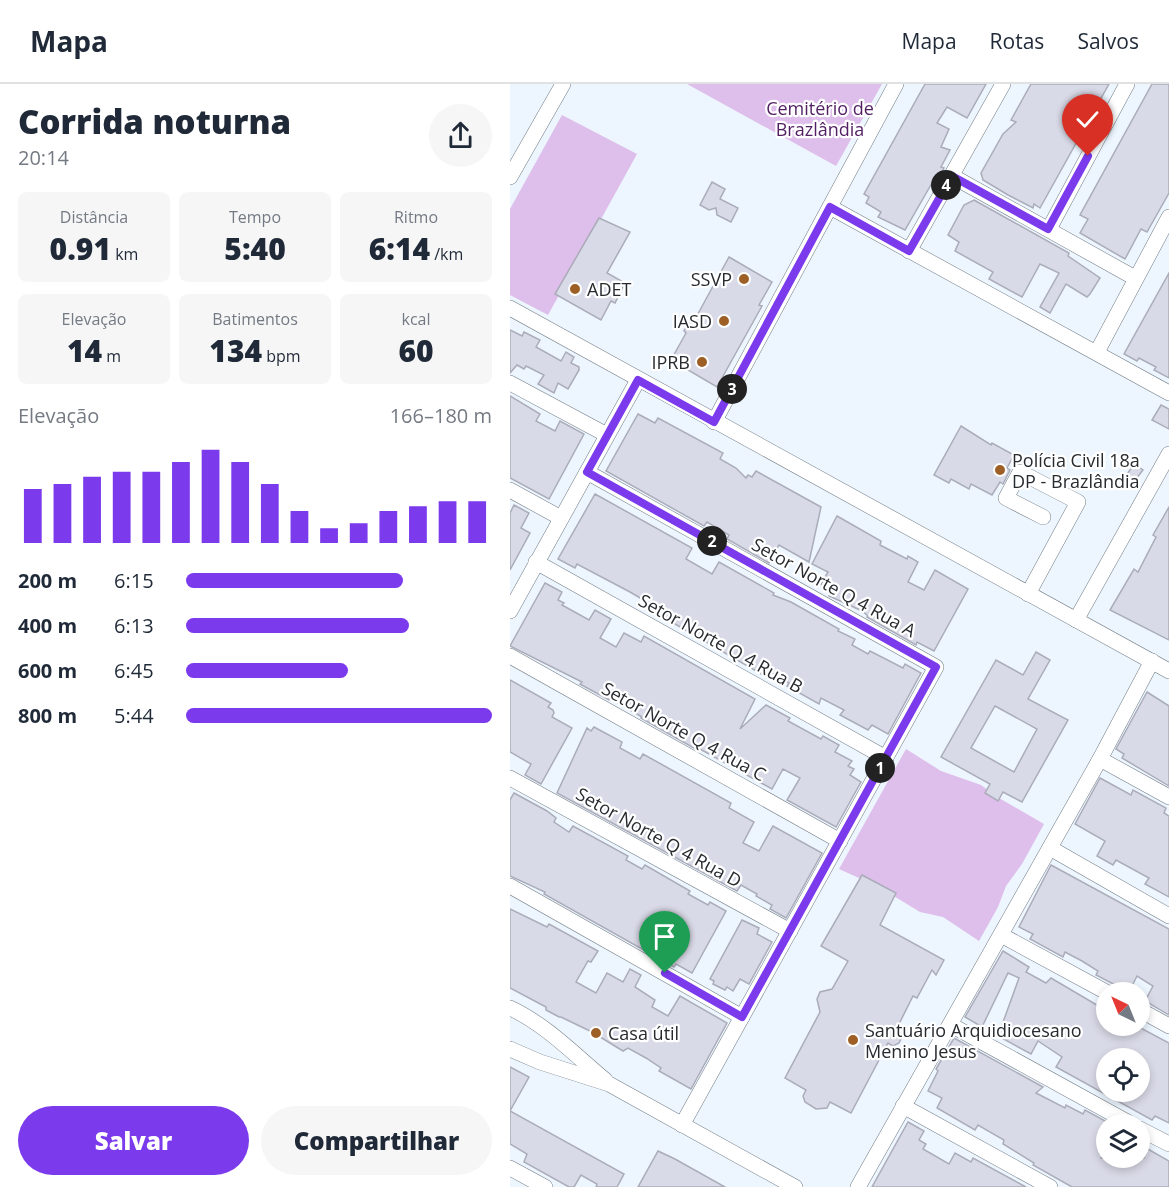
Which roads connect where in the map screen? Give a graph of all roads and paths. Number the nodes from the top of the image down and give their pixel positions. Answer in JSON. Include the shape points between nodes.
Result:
{"nodes":[{"id":1,"x":563,"y":84,"type":"edge"},
{"id":2,"x":896,"y":84,"type":"edge"},
{"id":3,"x":1003,"y":84,"type":"edge"},
{"id":4,"x":1127,"y":84,"type":"edge"},
{"id":5,"x":952,"y":176,"type":"junction"},
{"id":6,"x":510,"y":177,"type":"edge"},
{"id":7,"x":830,"y":207,"type":"junction"},
{"id":8,"x":1169,"y":217,"type":"edge"},
{"id":9,"x":1048,"y":229,"type":"junction"},
{"id":10,"x":909,"y":251,"type":"junction"},
{"id":11,"x":1135,"y":278,"type":"junction"},
{"id":12,"x":510,"y":308,"type":"edge"},
{"id":13,"x":1097,"y":352,"type":"junction"},
{"id":14,"x":638,"y":380,"type":"junction"},
{"id":15,"x":510,"y":383,"type":"edge"},
{"id":16,"x":1169,"y":393,"type":"edge"},
{"id":17,"x":714,"y":422,"type":"junction"},
{"id":18,"x":607,"y":435,"type":"junction"},
{"id":19,"x":1169,"y":454,"type":"edge"},
{"id":20,"x":587,"y":472,"type":"junction"},
{"id":21,"x":510,"y":490,"type":"edge"},
{"id":22,"x":1043,"y":517,"type":"dead end"},
{"id":23,"x":561,"y":518,"type":"junction"},
{"id":24,"x":536,"y":562,"type":"junction"},
{"id":25,"x":1028,"y":594,"type":"junction"},
{"id":26,"x":510,"y":610,"type":"edge"},
{"id":27,"x":1076,"y":620,"type":"junction"},
{"id":28,"x":510,"y":656,"type":"edge"},
{"id":29,"x":1152,"y":661,"type":"junction"},
{"id":30,"x":1169,"y":671,"type":"edge"},
{"id":31,"x":886,"y":758,"type":"junction"},
{"id":32,"x":1100,"y":759,"type":"junction"},
{"id":33,"x":510,"y":778,"type":"edge"},
{"id":34,"x":1169,"y":797,"type":"edge"},
{"id":35,"x":840,"y":841,"type":"junction"},
{"id":36,"x":1050,"y":848,"type":"junction"},
{"id":37,"x":510,"y":886,"type":"edge"},
{"id":38,"x":1169,"y":916,"type":"edge"},
{"id":39,"x":790,"y":931,"type":"junction"},
{"id":40,"x":1001,"y":935,"type":"junction"},
{"id":41,"x":1096,"y":986,"type":"edge"},
{"id":42,"x":510,"y":1008,"type":"edge"},
{"id":43,"x":1150,"y":1016,"type":"edge"},
{"id":44,"x":742,"y":1017,"type":"junction"},
{"id":45,"x":951,"y":1025,"type":"junction"},
{"id":46,"x":1169,"y":1026,"type":"edge"},
{"id":47,"x":553,"y":1036,"type":"junction"},
{"id":48,"x":510,"y":1049,"type":"edge"},
{"id":49,"x":540,"y":1062,"type":"junction"},
{"id":50,"x":609,"y":1084,"type":"junction"},
{"id":51,"x":903,"y":1106,"type":"junction"},
{"id":52,"x":1113,"y":1114,"type":"edge"},
{"id":53,"x":682,"y":1125,"type":"junction"},
{"id":54,"x":1150,"y":1134,"type":"edge"},
{"id":55,"x":1169,"y":1144,"type":"edge"},
{"id":56,"x":510,"y":1168,"type":"edge"},
{"id":57,"x":545,"y":1187,"type":"edge"},
{"id":58,"x":795,"y":1187,"type":"edge"},
{"id":59,"x":858,"y":1187,"type":"edge"},
{"id":60,"x":1050,"y":1187,"type":"edge"}],
"edges":[{"from":1,"to":6,"type":"street"},
{"from":2,"to":7,"type":"street"},
{"from":3,"to":5,"type":"street"},
{"from":4,"to":9,"type":"street"},
{"from":5,"to":9,"type":"street"},
{"from":5,"to":10,"type":"street"},
{"from":7,"to":10,"type":"street"},
{"from":7,"to":17,"type":"street"},
{"from":8,"to":11,"type":"street"},
{"from":9,"to":11,"type":"street"},
{"from":10,"to":13,"type":"street"},
{"from":11,"to":13,"type":"street"},
{"from":12,"to":14,"type":"street"},
{"from":13,"to":16,"type":"street"},
{"from":14,"to":17,"type":"street"},
{"from":14,"to":18,"type":"street"},
{"from":15,"to":18,"type":"street"},
{"from":17,"to":25,"type":"street"},
{"from":18,"to":20,"type":"street"},
{"from":19,"to":27,"type":"street"},
{"from":20,"to":23,"type":"street"},
{"from":20,"to":31,"type":"street","name":"Setor Norte Q 4 Rua A","via":[[936,667]]},
{"from":21,"to":23,"type":"street"},
{"from":22,"to":25,"type":"street","via":[[1006,498],[1020,472],[1078,502]]},
{"from":23,"to":24,"type":"street"},
{"from":24,"to":26,"type":"street"},
{"from":24,"to":31,"type":"street","name":"Setor Norte Q 4 Rua B"},
{"from":25,"to":27,"type":"street"},
{"from":27,"to":29,"type":"street"},
{"from":28,"to":35,"type":"street","name":"Setor Norte Q 4 Rua C"},
{"from":29,"to":30,"type":"street"},
{"from":29,"to":32,"type":"street"},
{"from":31,"to":35,"type":"street"},
{"from":32,"to":34,"type":"street"},
{"from":32,"to":36,"type":"street"},
{"from":33,"to":39,"type":"street","name":"Setor Norte Q 4 Rua D"},
{"from":35,"to":39,"type":"street"},
{"from":36,"to":38,"type":"street"},
{"from":36,"to":40,"type":"street"},
{"from":37,"to":44,"type":"street"},
{"from":39,"to":44,"type":"street"},
{"from":40,"to":41,"type":"street"},
{"from":40,"to":45,"type":"street"},
{"from":42,"to":47,"type":"street"},
{"from":43,"to":46,"type":"street"},
{"from":44,"to":53,"type":"street"},
{"from":45,"to":51,"type":"street"},
{"from":45,"to":52,"type":"street"},
{"from":47,"to":49,"type":"street","via":[[554,1052]]},
{"from":47,"to":50,"type":"street"},
{"from":48,"to":49,"type":"street"},
{"from":49,"to":50,"type":"street"},
{"from":50,"to":53,"type":"street"},
{"from":51,"to":59,"type":"street"},
{"from":51,"to":60,"type":"street"},
{"from":53,"to":58,"type":"street"},
{"from":54,"to":55,"type":"street"},
{"from":56,"to":57,"type":"street"}]}
